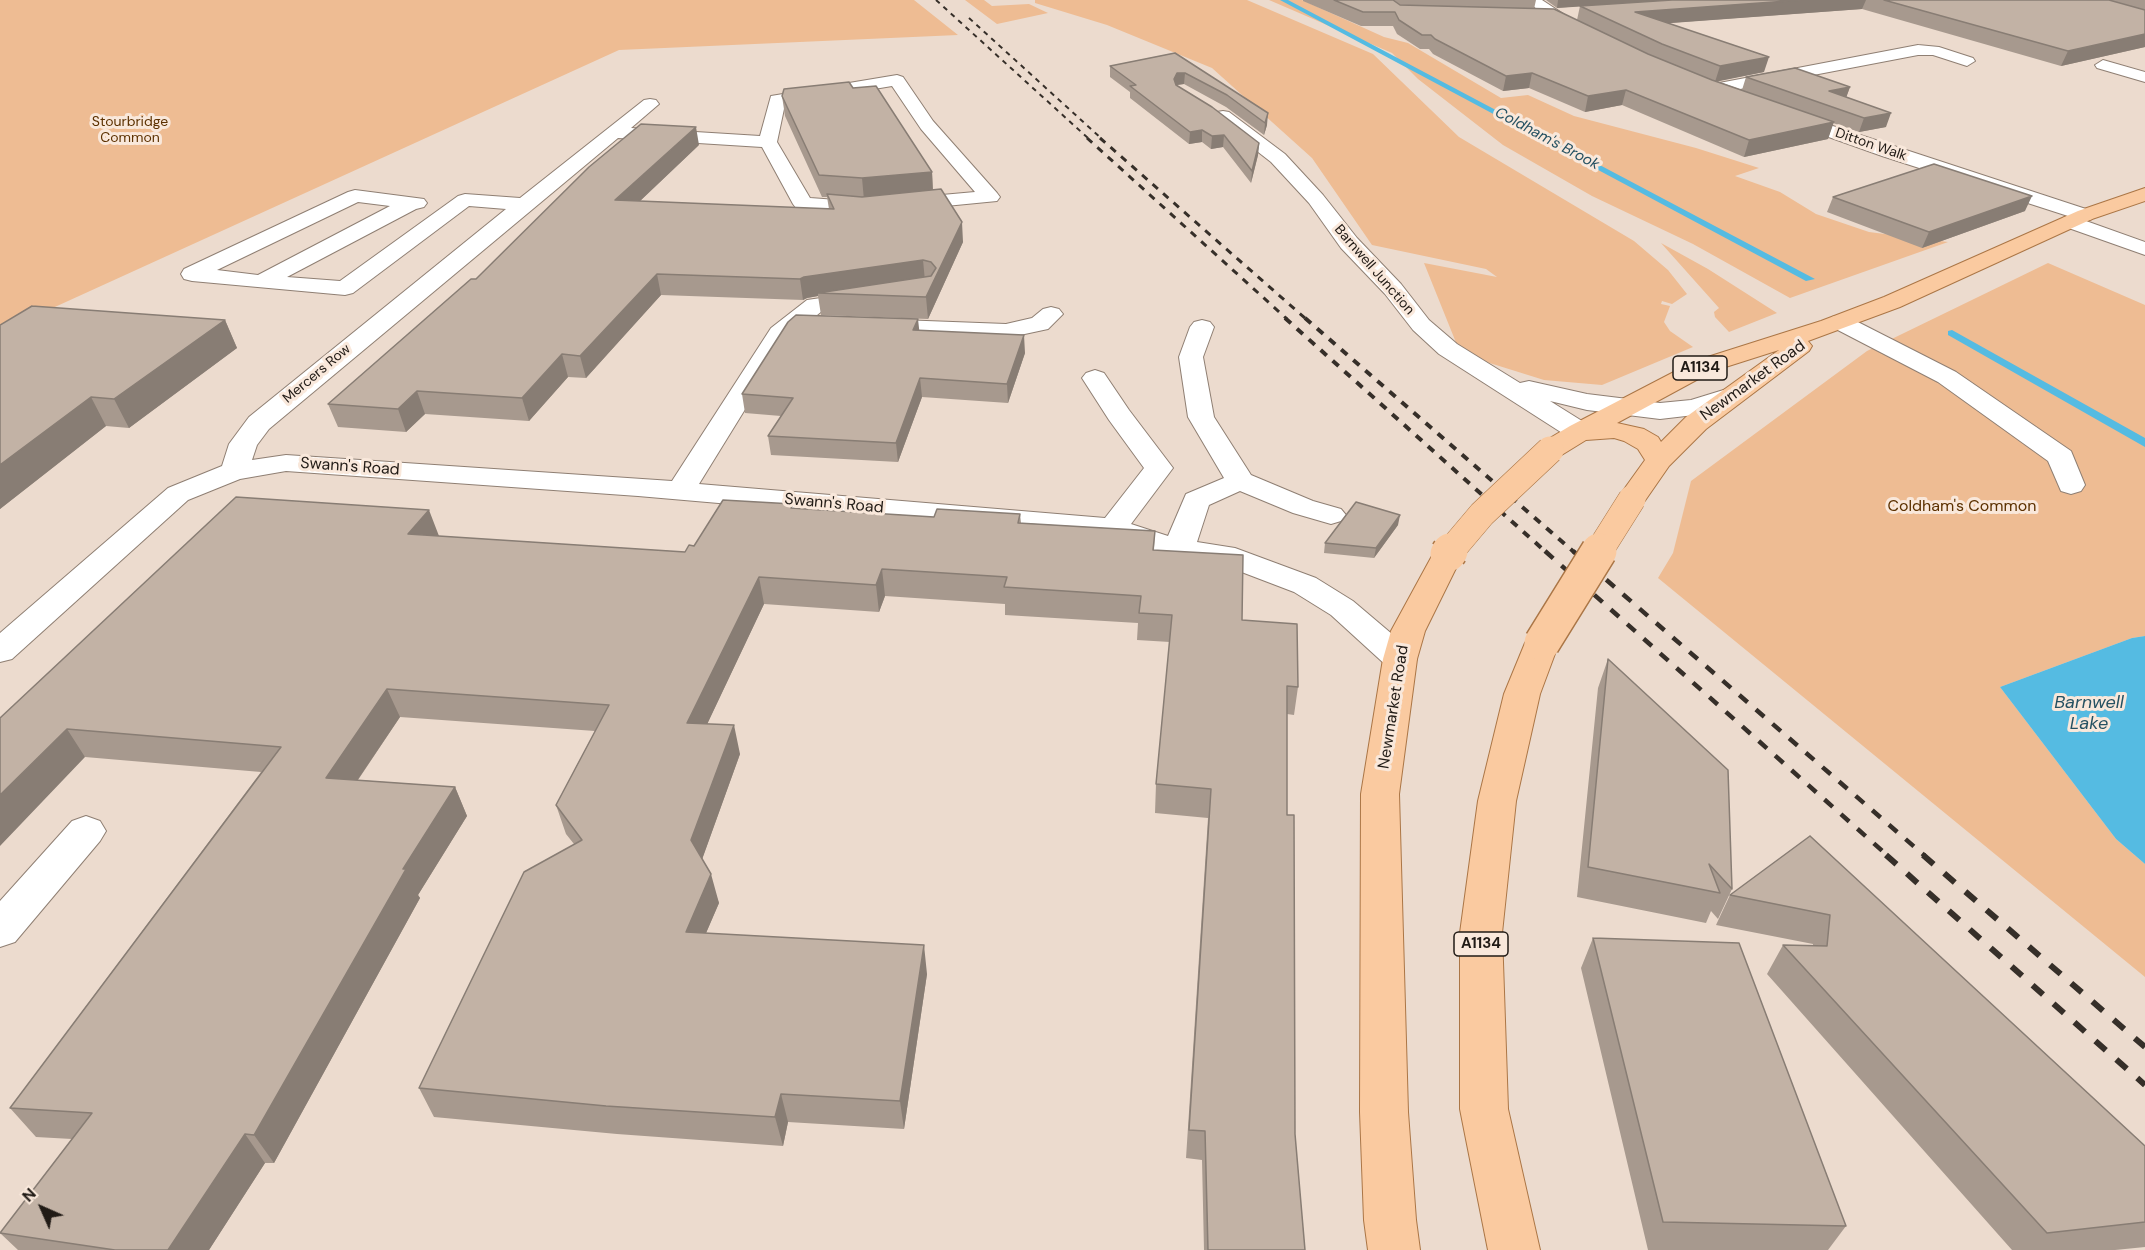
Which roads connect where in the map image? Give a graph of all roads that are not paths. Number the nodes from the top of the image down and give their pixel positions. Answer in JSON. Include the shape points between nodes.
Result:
{"nodes":[{"id":1,"x":1533,"y":8,"type":"edge"},
{"id":2,"x":1581,"y":13,"type":"dead end"},
{"id":3,"x":1553,"y":16,"type":"junction"},
{"id":4,"x":1602,"y":40,"type":"edge"},
{"id":5,"x":1967,"y":61,"type":"dead end"},
{"id":6,"x":2103,"y":65,"type":"edge"},
{"id":7,"x":2138,"y":73,"type":"edge"},
{"id":8,"x":1693,"y":81,"type":"edge"},
{"id":9,"x":1714,"y":89,"type":"junction"},
{"id":10,"x":1746,"y":101,"type":"edge"},
{"id":11,"x":1201,"y":102,"type":"edge"},
{"id":12,"x":650,"y":104,"type":"dead end"},
{"id":13,"x":1768,"y":109,"type":"edge"},
{"id":14,"x":615,"y":132,"type":"junction"},
{"id":15,"x":768,"y":142,"type":"junction"},
{"id":16,"x":2141,"y":198,"type":"edge"},
{"id":17,"x":412,"y":203,"type":"junction"},
{"id":18,"x":524,"y":204,"type":"junction"},
{"id":19,"x":456,"y":207,"type":"junction"},
{"id":20,"x":2077,"y":219,"type":"junction"},
{"id":21,"x":2145,"y":249,"type":"edge"},
{"id":22,"x":261,"y":282,"type":"junction"},
{"id":23,"x":881,"y":296,"type":"edge"},
{"id":24,"x":1051,"y":314,"type":"dead end"},
{"id":25,"x":793,"y":323,"type":"junction"},
{"id":26,"x":1834,"y":324,"type":"junction"},
{"id":27,"x":1202,"y":327,"type":"dead end"},
{"id":28,"x":1095,"y":378,"type":"dead end"},
{"id":29,"x":1505,"y":384,"type":"junction"},
{"id":30,"x":1730,"y":396,"type":"junction"},
{"id":31,"x":1624,"y":408,"type":"junction"},
{"id":32,"x":1580,"y":432,"type":"junction"},
{"id":33,"x":1659,"y":460,"type":"junction"},
{"id":34,"x":236,"y":471,"type":"junction"},
{"id":35,"x":1240,"y":481,"type":"junction"},
{"id":36,"x":2071,"y":485,"type":"dead end"},
{"id":37,"x":680,"y":490,"type":"junction"},
{"id":38,"x":1331,"y":515,"type":"dead end"},
{"id":39,"x":1113,"y":528,"type":"junction"},
{"id":40,"x":1179,"y":549,"type":"junction"},
{"id":41,"x":0,"y":651,"type":"edge"},
{"id":42,"x":1400,"y":659,"type":"junction"},
{"id":43,"x":86,"y":831,"type":"dead end"},
{"id":44,"x":0,"y":930,"type":"edge"},
{"id":45,"x":1394,"y":1250,"type":"edge"},
{"id":46,"x":1514,"y":1250,"type":"edge"}],
"edges":[{"from":1,"to":3,"type":"street"},
{"from":2,"to":3,"type":"street"},
{"from":3,"to":4,"type":"street"},
{"from":5,"to":9,"type":"street","via":[[1934,50],[1918,50]]},
{"from":6,"to":7,"type":"street"},
{"from":8,"to":9,"type":"street"},
{"from":9,"to":10,"type":"street"},
{"from":11,"to":29,"type":"street","name":"Barnwell Junction","via":[[1278,158],[1421,325],[1448,349]]},
{"from":12,"to":14,"type":"street","name":"Mercers Row"},
{"from":13,"to":20,"type":"street","name":"Ditton Walk"},
{"from":14,"to":15,"type":"street"},
{"from":14,"to":18,"type":"street","name":"Mercers Row"},
{"from":15,"to":15,"type":"street","via":[[777,100],[897,80],[927,125],[990,197],[864,208],[803,204]]},
{"from":16,"to":20,"type":"main road","name":"Newmarket Road","number":"A1134"},
{"from":17,"to":19,"type":"street"},
{"from":17,"to":22,"type":"street"},
{"from":17,"to":22,"type":"street","via":[[355,196],[192,274]]},
{"from":18,"to":19,"type":"street","via":[[465,200]]},
{"from":18,"to":34,"type":"street","name":"Mercers Row","via":[[259,423],[243,444]]},
{"from":19,"to":22,"type":"street","via":[[345,288]]},
{"from":20,"to":21,"type":"street","name":"Ditton Walk"},
{"from":20,"to":26,"type":"main road","name":"Newmarket Road","number":"A1134","via":[[1955,275]]},
{"from":23,"to":25,"type":"street","via":[[815,305]]},
{"from":24,"to":25,"type":"street","via":[[1040,324],[1006,331]]},
{"from":25,"to":37,"type":"street","via":[[780,333]]},
{"from":26,"to":30,"type":"main road","name":"Newmarket Road","number":"A1134"},
{"from":26,"to":31,"type":"main road","name":"Newmarket Road","number":"A1134","via":[[1704,366]]},
{"from":26,"to":36,"type":"street","via":[[1947,376],[2061,458]]},
{"from":27,"to":35,"type":"street","via":[[1191,357],[1201,417]]},
{"from":28,"to":39,"type":"street","via":[[1159,468]]},
{"from":29,"to":31,"type":"street"},
{"from":29,"to":32,"type":"street","name":"Barnwell Junction"},
{"from":30,"to":31,"type":"street","via":[[1694,408]]},
{"from":30,"to":33,"type":"main road","name":"Newmarket Road","number":"A1134"},
{"from":31,"to":32,"type":"main road","name":"Newmarket Road","number":"A1134"},
{"from":32,"to":33,"type":"main road","number":"A1134","via":[[1614,430],[1634,435],[1648,443]]},
{"from":32,"to":42,"type":"main road","name":"Newmarket Road","number":"A1134","bridge":true,"via":[[1524,472],[1448,554],[1407,631]]},
{"from":33,"to":46,"type":"main road","name":"Newmarket Road","number":"A1134","bridge":true,"via":[[1542,643],[1522,694],[1497,801],[1481,933],[1484,1109]]},
{"from":34,"to":37,"type":"street","name":"Swann's Road","via":[[286,463]]},
{"from":34,"to":41,"type":"street","via":[[178,494]]},
{"from":35,"to":38,"type":"street"},
{"from":35,"to":40,"type":"street","via":[[1196,500]]},
{"from":37,"to":39,"type":"street","name":"Swann's Road"},
{"from":39,"to":40,"type":"street","name":"Swann's Road"},
{"from":40,"to":42,"type":"street","name":"Swann's Road","via":[[1224,555],[1305,585],[1342,608]]},
{"from":42,"to":45,"type":"main road","name":"Newmarket Road","number":"A1134","via":[[1380,794],[1384,1112]]},
{"from":43,"to":44,"type":"street"}]}
